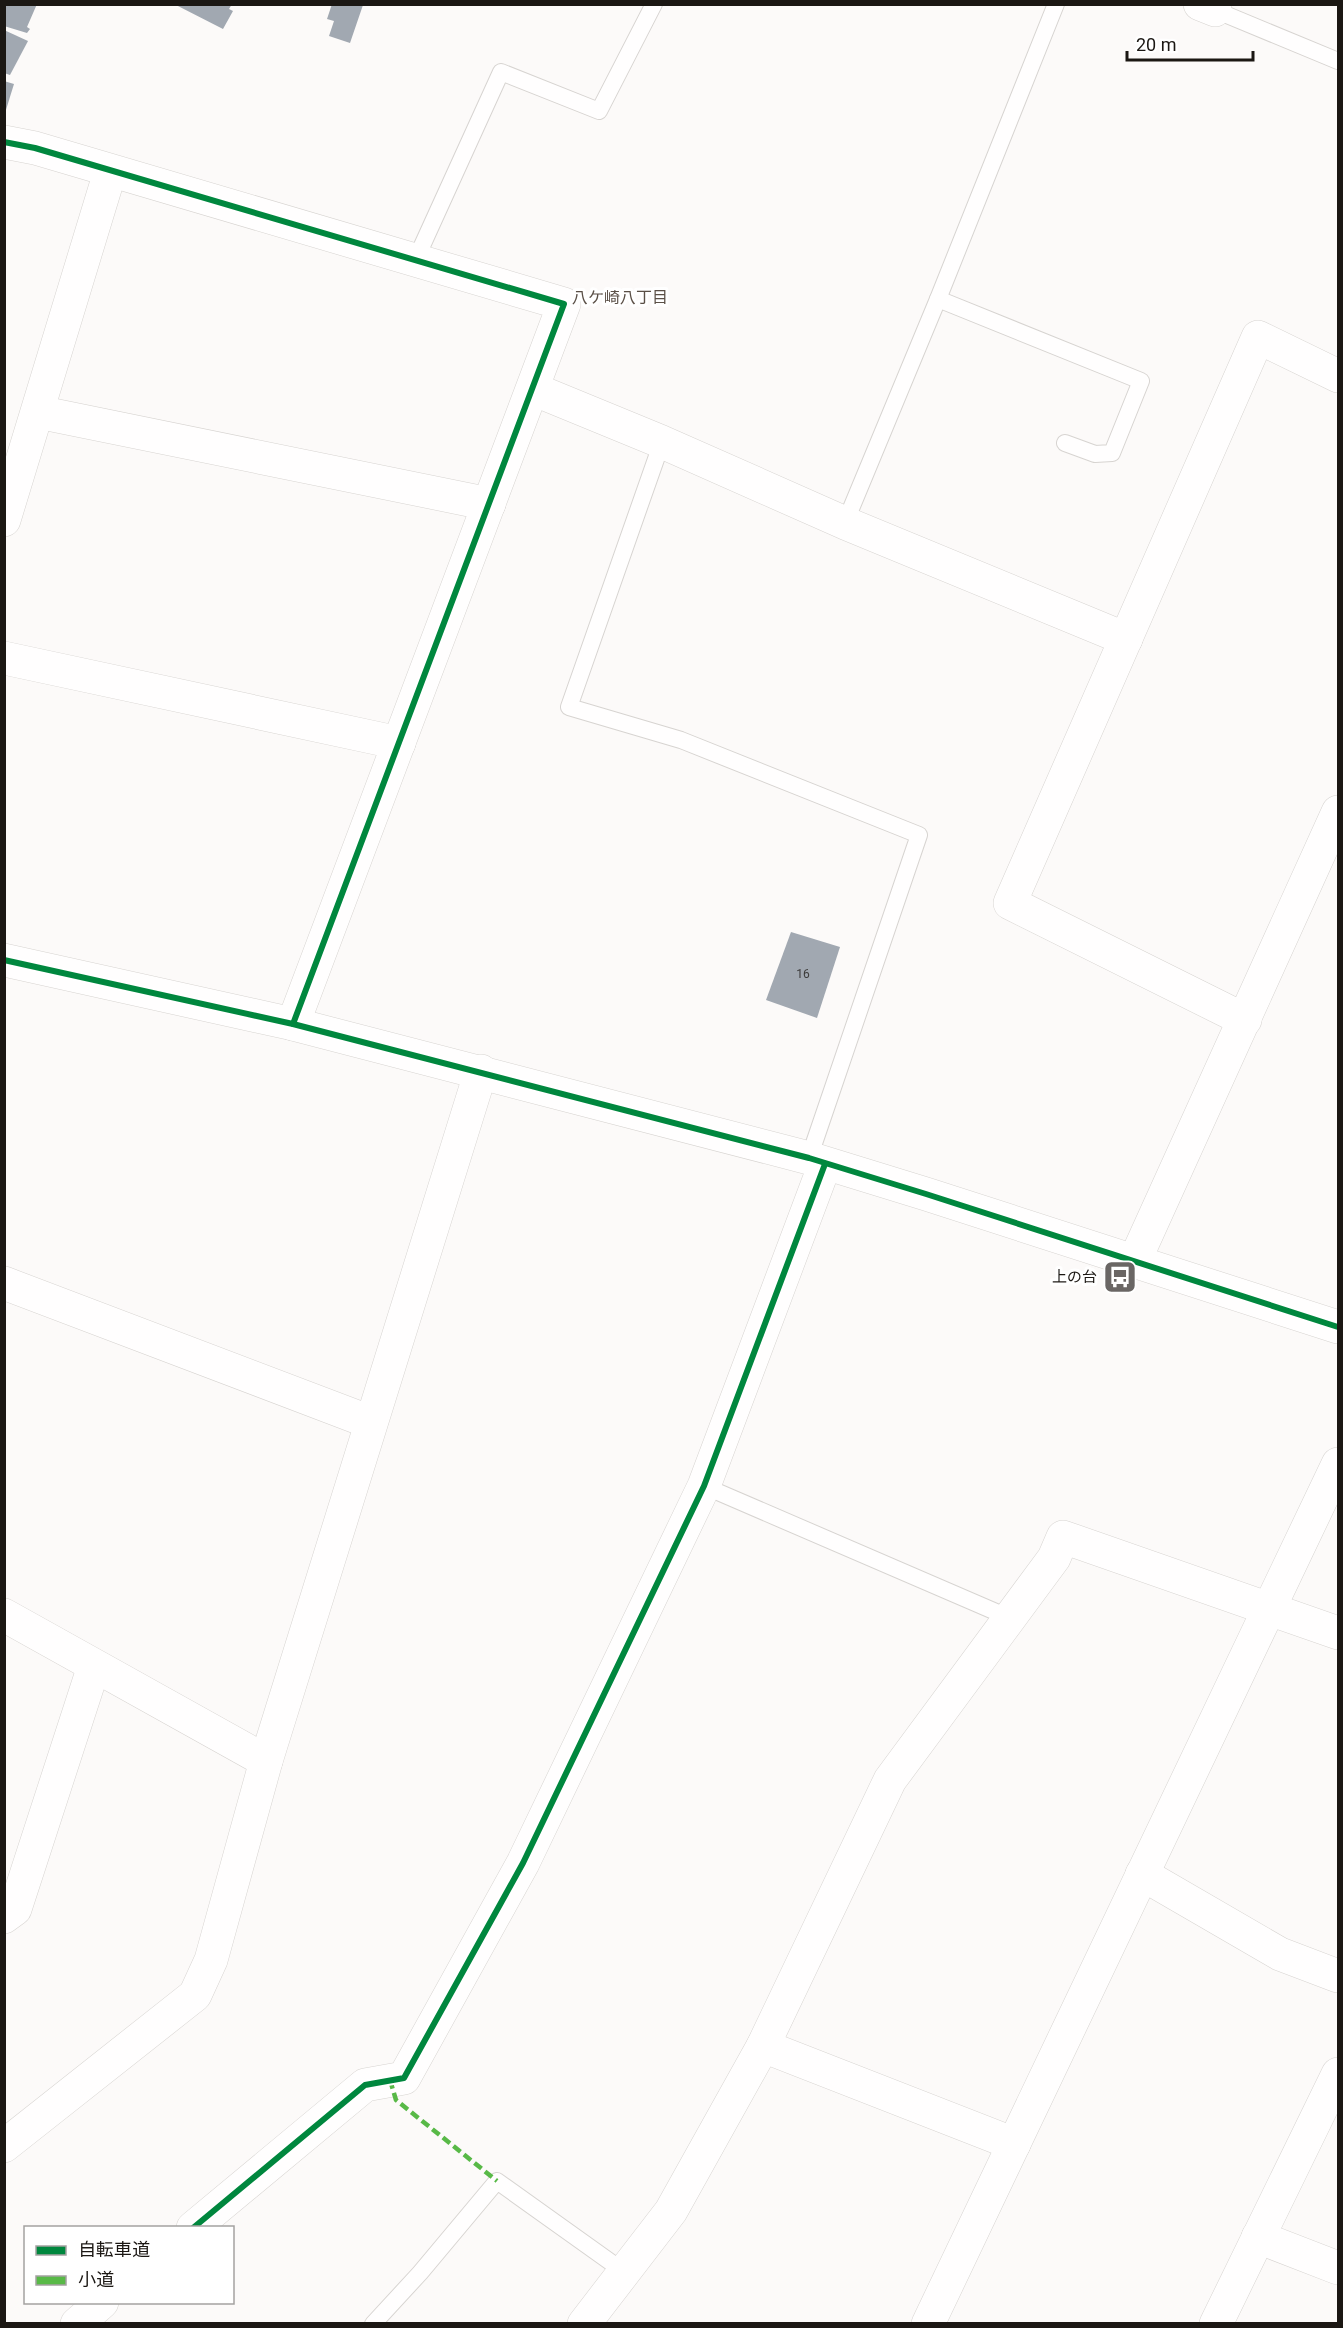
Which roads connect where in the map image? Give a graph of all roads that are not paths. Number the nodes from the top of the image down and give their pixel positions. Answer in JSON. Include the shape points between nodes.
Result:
{"nodes":[{"id":1,"x":654,"y":4,"type":"edge"},
{"id":2,"x":1056,"y":4,"type":"edge"},
{"id":3,"x":1207,"y":7,"type":"edge"},
{"id":4,"x":1338,"y":61,"type":"edge"},
{"id":5,"x":4,"y":142,"type":"edge"},
{"id":6,"x":110,"y":172,"type":"junction"},
{"id":7,"x":416,"y":259,"type":"junction"},
{"id":8,"x":938,"y":298,"type":"junction"},
{"id":9,"x":1338,"y":376,"type":"edge"},
{"id":10,"x":533,"y":389,"type":"junction"},
{"id":11,"x":38,"y":412,"type":"junction"},
{"id":12,"x":662,"y":442,"type":"junction"},
{"id":13,"x":1065,"y":443,"type":"dead end"},
{"id":14,"x":489,"y":504,"type":"junction"},
{"id":15,"x":4,"y":520,"type":"edge"},
{"id":16,"x":845,"y":523,"type":"junction"},
{"id":17,"x":1126,"y":639,"type":"junction"},
{"id":18,"x":4,"y":658,"type":"edge"},
{"id":19,"x":399,"y":743,"type":"junction"},
{"id":20,"x":1338,"y":812,"type":"edge"},
{"id":21,"x":4,"y":960,"type":"edge"},
{"id":22,"x":1245,"y":1020,"type":"junction"},
{"id":23,"x":293,"y":1024,"type":"junction"},
{"id":24,"x":481,"y":1071,"type":"junction"},
{"id":25,"x":817,"y":1161,"type":"junction"},
{"id":26,"x":1135,"y":1260,"type":"junction"},
{"id":27,"x":4,"y":1283,"type":"edge"},
{"id":28,"x":1338,"y":1327,"type":"edge"},
{"id":29,"x":370,"y":1422,"type":"junction"},
{"id":30,"x":1338,"y":1464,"type":"edge"},
{"id":31,"x":704,"y":1486,"type":"junction"},
{"id":32,"x":1270,"y":1610,"type":"junction"},
{"id":33,"x":4,"y":1615,"type":"edge"},
{"id":34,"x":1010,"y":1618,"type":"junction"},
{"id":35,"x":1338,"y":1633,"type":"edge"},
{"id":36,"x":94,"y":1666,"type":"junction"},
{"id":37,"x":266,"y":1761,"type":"junction"},
{"id":38,"x":1142,"y":1874,"type":"junction"},
{"id":39,"x":4,"y":1917,"type":"edge"},
{"id":40,"x":1338,"y":1976,"type":"edge"},
{"id":41,"x":763,"y":2046,"type":"junction"},
{"id":42,"x":1338,"y":2074,"type":"edge"},
{"id":43,"x":1014,"y":2144,"type":"junction"},
{"id":44,"x":4,"y":2146,"type":"edge"},
{"id":45,"x":195,"y":2226,"type":"edge"},
{"id":46,"x":1258,"y":2237,"type":"junction"},
{"id":47,"x":1338,"y":2268,"type":"edge"},
{"id":48,"x":623,"y":2271,"type":"junction"},
{"id":49,"x":100,"y":2304,"type":"edge"},
{"id":50,"x":76,"y":2324,"type":"edge"},
{"id":51,"x":373,"y":2324,"type":"edge"},
{"id":52,"x":584,"y":2324,"type":"edge"},
{"id":53,"x":928,"y":2324,"type":"edge"},
{"id":54,"x":1216,"y":2324,"type":"edge"}],
"edges":[{"from":1,"to":7,"type":"lane","via":[[599,111],[501,72]]},
{"from":2,"to":8,"type":"lane"},
{"from":3,"to":4,"type":"lane"},
{"from":5,"to":6,"type":"street"},
{"from":6,"to":7,"type":"street"},
{"from":6,"to":11,"type":"street"},
{"from":7,"to":10,"type":"street","via":[[564,304]]},
{"from":8,"to":13,"type":"lane","via":[[1141,381],[1112,453],[1095,454]]},
{"from":8,"to":16,"type":"lane"},
{"from":9,"to":17,"type":"street","via":[[1258,337]]},
{"from":10,"to":12,"type":"street"},
{"from":10,"to":14,"type":"street"},
{"from":11,"to":14,"type":"street"},
{"from":11,"to":15,"type":"street"},
{"from":12,"to":16,"type":"street"},
{"from":12,"to":25,"type":"lane","via":[[569,707],[681,740],[919,835]]},
{"from":14,"to":19,"type":"street"},
{"from":16,"to":17,"type":"street"},
{"from":17,"to":22,"type":"street","via":[[1010,903]]},
{"from":18,"to":19,"type":"street"},
{"from":19,"to":23,"type":"street"},
{"from":20,"to":22,"type":"street"},
{"from":21,"to":23,"type":"street"},
{"from":22,"to":26,"type":"street"},
{"from":23,"to":24,"type":"street"},
{"from":24,"to":25,"type":"street"},
{"from":24,"to":29,"type":"street"},
{"from":25,"to":26,"type":"street"},
{"from":25,"to":31,"type":"street"},
{"from":26,"to":28,"type":"street"},
{"from":27,"to":29,"type":"street"},
{"from":29,"to":37,"type":"street"},
{"from":30,"to":32,"type":"street"},
{"from":31,"to":34,"type":"lane"},
{"from":31,"to":45,"type":"street","via":[[523,1863],[404,2078],[365,2085]]},
{"from":32,"to":34,"type":"street","via":[[1063,1537],[1054,1558]]},
{"from":32,"to":35,"type":"street"},
{"from":32,"to":38,"type":"street"},
{"from":33,"to":36,"type":"street"},
{"from":34,"to":41,"type":"street","via":[[890,1780]]},
{"from":36,"to":37,"type":"street"},
{"from":36,"to":39,"type":"street","via":[[15,1909]]},
{"from":37,"to":44,"type":"street","via":[[211,1960],[195,1995]]},
{"from":38,"to":40,"type":"street","via":[[1280,1954]]},
{"from":38,"to":43,"type":"street"},
{"from":41,"to":43,"type":"street"},
{"from":41,"to":48,"type":"street","via":[[671,2211]]},
{"from":42,"to":46,"type":"street"},
{"from":43,"to":53,"type":"street"},
{"from":46,"to":47,"type":"street"},
{"from":46,"to":54,"type":"street"},
{"from":48,"to":51,"type":"lane","via":[[497,2181]]},
{"from":48,"to":52,"type":"street"},
{"from":49,"to":50,"type":"street"}]}
